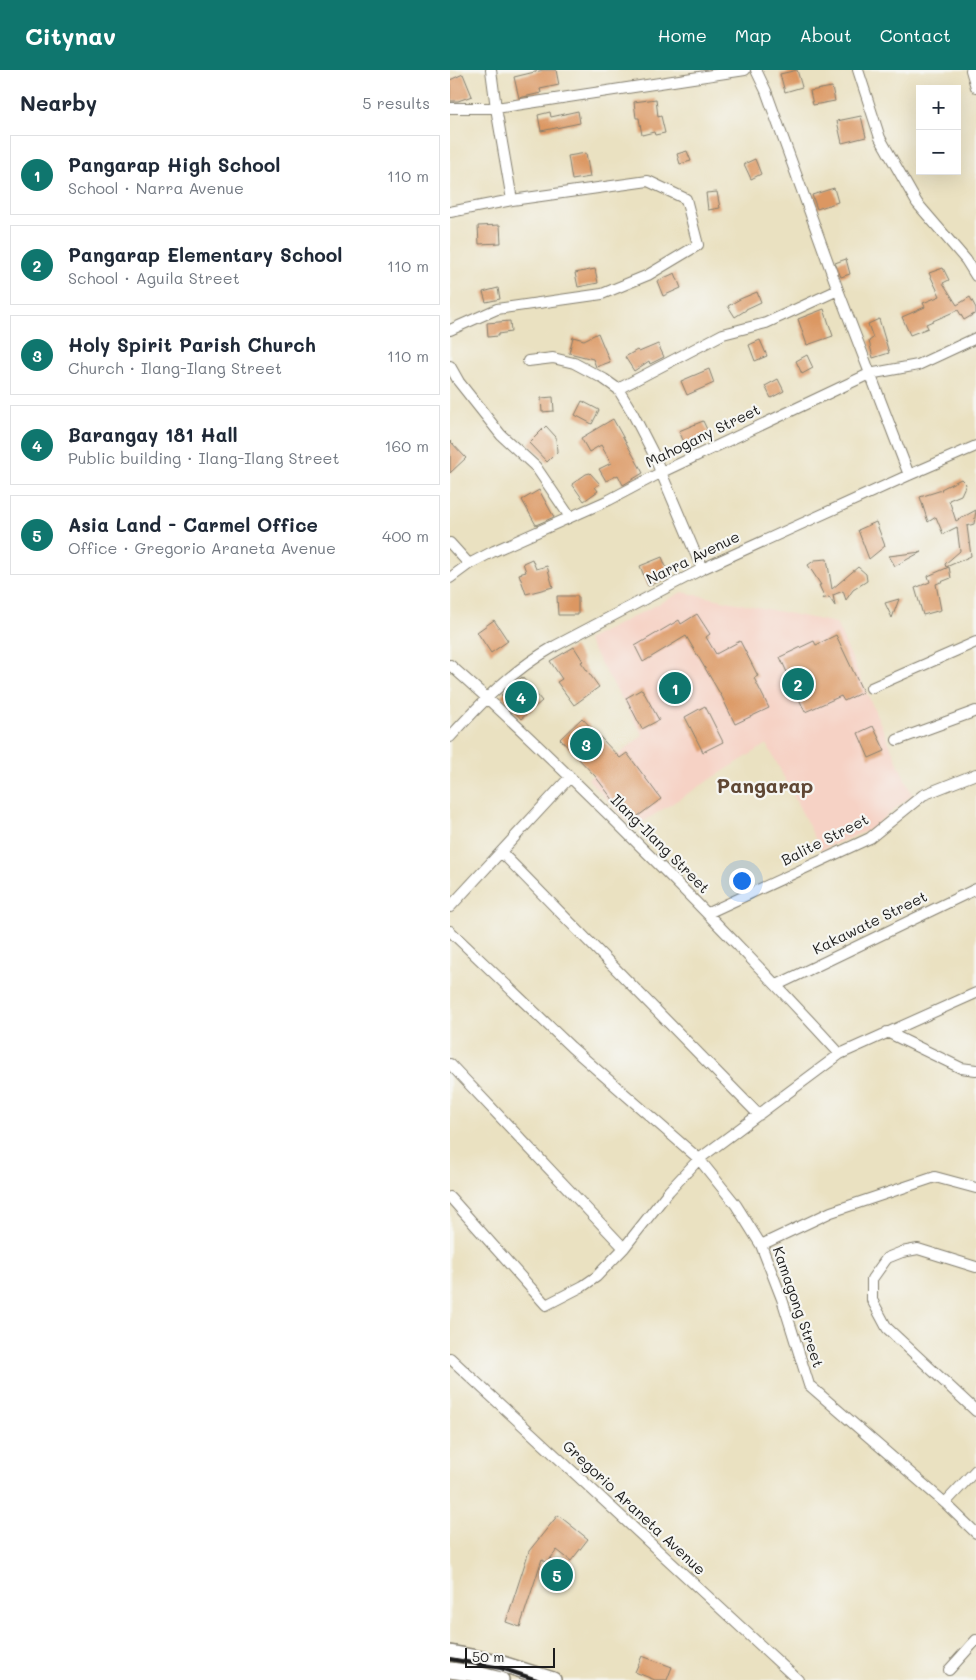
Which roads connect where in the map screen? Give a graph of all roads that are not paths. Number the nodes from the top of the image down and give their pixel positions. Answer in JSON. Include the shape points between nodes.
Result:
{"nodes":[{"id":1,"x":491,"y":70,"type":"edge"},
{"id":2,"x":745,"y":70,"type":"edge"},
{"id":3,"x":756,"y":70,"type":"edge"},
{"id":4,"x":858,"y":70,"type":"edge"},
{"id":5,"x":971,"y":70,"type":"edge"},
{"id":6,"x":976,"y":87,"type":"edge"},
{"id":7,"x":450,"y":108,"type":"edge"},
{"id":8,"x":496,"y":108,"type":"junction"},
{"id":9,"x":512,"y":200,"type":"junction"},
{"id":10,"x":450,"y":212,"type":"edge"},
{"id":11,"x":976,"y":276,"type":"edge"},
{"id":12,"x":838,"y":290,"type":"junction"},
{"id":13,"x":450,"y":330,"type":"edge"},
{"id":14,"x":976,"y":338,"type":"edge"},
{"id":15,"x":528,"y":361,"type":"dead end"},
{"id":16,"x":450,"y":366,"type":"edge"},
{"id":17,"x":869,"y":374,"type":"junction"},
{"id":18,"x":618,"y":390,"type":"junction"},
{"id":19,"x":976,"y":446,"type":"edge"},
{"id":20,"x":662,"y":472,"type":"junction"},
{"id":21,"x":909,"y":474,"type":"junction"},
{"id":22,"x":570,"y":517,"type":"junction"},
{"id":23,"x":450,"y":543,"type":"edge"},
{"id":24,"x":469,"y":564,"type":"junction"},
{"id":25,"x":702,"y":569,"type":"junction"},
{"id":26,"x":450,"y":578,"type":"edge"},
{"id":27,"x":976,"y":642,"type":"edge"},
{"id":28,"x":450,"y":665,"type":"edge"},
{"id":29,"x":871,"y":688,"type":"dead end"},
{"id":30,"x":487,"y":697,"type":"junction"},
{"id":31,"x":976,"y":711,"type":"edge"},
{"id":32,"x":450,"y":737,"type":"edge"},
{"id":33,"x":897,"y":740,"type":"dead end"},
{"id":34,"x":976,"y":774,"type":"edge"},
{"id":35,"x":570,"y":777,"type":"junction"},
{"id":36,"x":501,"y":852,"type":"junction"},
{"id":37,"x":976,"y":889,"type":"edge"},
{"id":38,"x":450,"y":907,"type":"edge"},
{"id":39,"x":708,"y":913,"type":"junction"},
{"id":40,"x":450,"y":931,"type":"edge"},
{"id":41,"x":777,"y":985,"type":"junction"},
{"id":42,"x":976,"y":993,"type":"edge"},
{"id":43,"x":887,"y":1032,"type":"junction"},
{"id":44,"x":840,"y":1054,"type":"junction"},
{"id":45,"x":450,"y":1064,"type":"edge"},
{"id":46,"x":976,"y":1070,"type":"edge"},
{"id":47,"x":759,"y":1115,"type":"junction"},
{"id":48,"x":699,"y":1159,"type":"junction"},
{"id":49,"x":976,"y":1188,"type":"edge"},
{"id":50,"x":450,"y":1197,"type":"edge"},
{"id":51,"x":761,"y":1245,"type":"junction"},
{"id":52,"x":624,"y":1248,"type":"junction"},
{"id":53,"x":976,"y":1267,"type":"edge"},
{"id":54,"x":450,"y":1358,"type":"edge"},
{"id":55,"x":976,"y":1410,"type":"edge"},
{"id":56,"x":976,"y":1470,"type":"edge"},
{"id":57,"x":945,"y":1503,"type":"junction"},
{"id":58,"x":976,"y":1533,"type":"edge"},
{"id":59,"x":976,"y":1640,"type":"edge"},
{"id":60,"x":450,"y":1653,"type":"edge"},
{"id":61,"x":494,"y":1661,"type":"junction"},
{"id":62,"x":450,"y":1670,"type":"edge"},
{"id":63,"x":949,"y":1670,"type":"dead end"},
{"id":64,"x":491,"y":1679,"type":"edge"},
{"id":65,"x":553,"y":1680,"type":"edge"},
{"id":66,"x":798,"y":1680,"type":"edge"}],
"edges":[{"from":1,"to":8,"type":"street"},
{"from":2,"to":8,"type":"street"},
{"from":3,"to":12,"type":"street"},
{"from":4,"to":11,"type":"street","via":[[880,138],[912,194]]},
{"from":5,"to":6,"type":"street"},
{"from":7,"to":8,"type":"street"},
{"from":8,"to":9,"type":"street"},
{"from":9,"to":10,"type":"street"},
{"from":9,"to":13,"type":"street","via":[[648,181],[686,199],[698,245],[648,275],[602,294],[496,309]]},
{"from":12,"to":17,"type":"street"},
{"from":12,"to":18,"type":"street","via":[[766,323],[723,334]]},
{"from":14,"to":17,"type":"street","name":"Mahogany Street","via":[[918,365]]},
{"from":15,"to":18,"type":"street","via":[[553,358],[574,363]]},
{"from":16,"to":22,"type":"street","via":[[501,435],[536,466]]},
{"from":17,"to":20,"type":"street","name":"Mahogany Street"},
{"from":17,"to":21,"type":"street"},
{"from":18,"to":20,"type":"street"},
{"from":19,"to":21,"type":"street","name":"Narra Avenue"},
{"from":20,"to":22,"type":"street","name":"Mahogany Street"},
{"from":20,"to":25,"type":"street"},
{"from":21,"to":25,"type":"street","name":"Narra Avenue"},
{"from":22,"to":24,"type":"street","name":"Mahogany Street"},
{"from":23,"to":24,"type":"street"},
{"from":24,"to":26,"type":"street","name":"Mahogany Street"},
{"from":25,"to":30,"type":"street","name":"Narra Avenue","via":[[534,658]]},
{"from":27,"to":29,"type":"street"},
{"from":28,"to":30,"type":"street","name":"Ilang-Ilang Street"},
{"from":30,"to":32,"type":"street","name":"Narra Avenue"},
{"from":30,"to":35,"type":"street","name":"Ilang-Ilang Street"},
{"from":31,"to":33,"type":"street"},
{"from":34,"to":39,"type":"street","name":"Balite Street","via":[[923,795],[870,838]]},
{"from":35,"to":36,"type":"street"},
{"from":35,"to":39,"type":"street","name":"Ilang-Ilang Street"},
{"from":36,"to":38,"type":"street"},
{"from":36,"to":47,"type":"street"},
{"from":37,"to":41,"type":"street","name":"Kakawate Street"},
{"from":39,"to":41,"type":"street","name":"Ilang-Ilang Street"},
{"from":40,"to":48,"type":"street","via":[[571,1047]]},
{"from":41,"to":44,"type":"street","name":"Ilang-Ilang Street"},
{"from":42,"to":43,"type":"street"},
{"from":43,"to":44,"type":"street"},
{"from":43,"to":46,"type":"street","via":[[961,1068]]},
{"from":44,"to":47,"type":"street"},
{"from":45,"to":52,"type":"street"},
{"from":47,"to":48,"type":"street"},
{"from":48,"to":51,"type":"street","via":[[736,1205]]},
{"from":48,"to":52,"type":"street"},
{"from":49,"to":51,"type":"street","name":"Kamagong Street","via":[[936,1177],[831,1212]]},
{"from":50,"to":52,"type":"street","via":[[546,1305],[596,1277]]},
{"from":51,"to":57,"type":"street","name":"Kamagong Street","via":[[809,1385]]},
{"from":53,"to":55,"type":"street","via":[[918,1249],[887,1258],[872,1278],[872,1300],[887,1328]]},
{"from":54,"to":66,"type":"street","name":"Gregorio Araneta Avenue"},
{"from":56,"to":57,"type":"street"},
{"from":57,"to":58,"type":"street","name":"Kamagong Street"},
{"from":59,"to":63,"type":"street"},
{"from":60,"to":61,"type":"main road"},
{"from":61,"to":64,"type":"street"},
{"from":61,"to":65,"type":"main road"},
{"from":62,"to":64,"type":"main road"}]}
